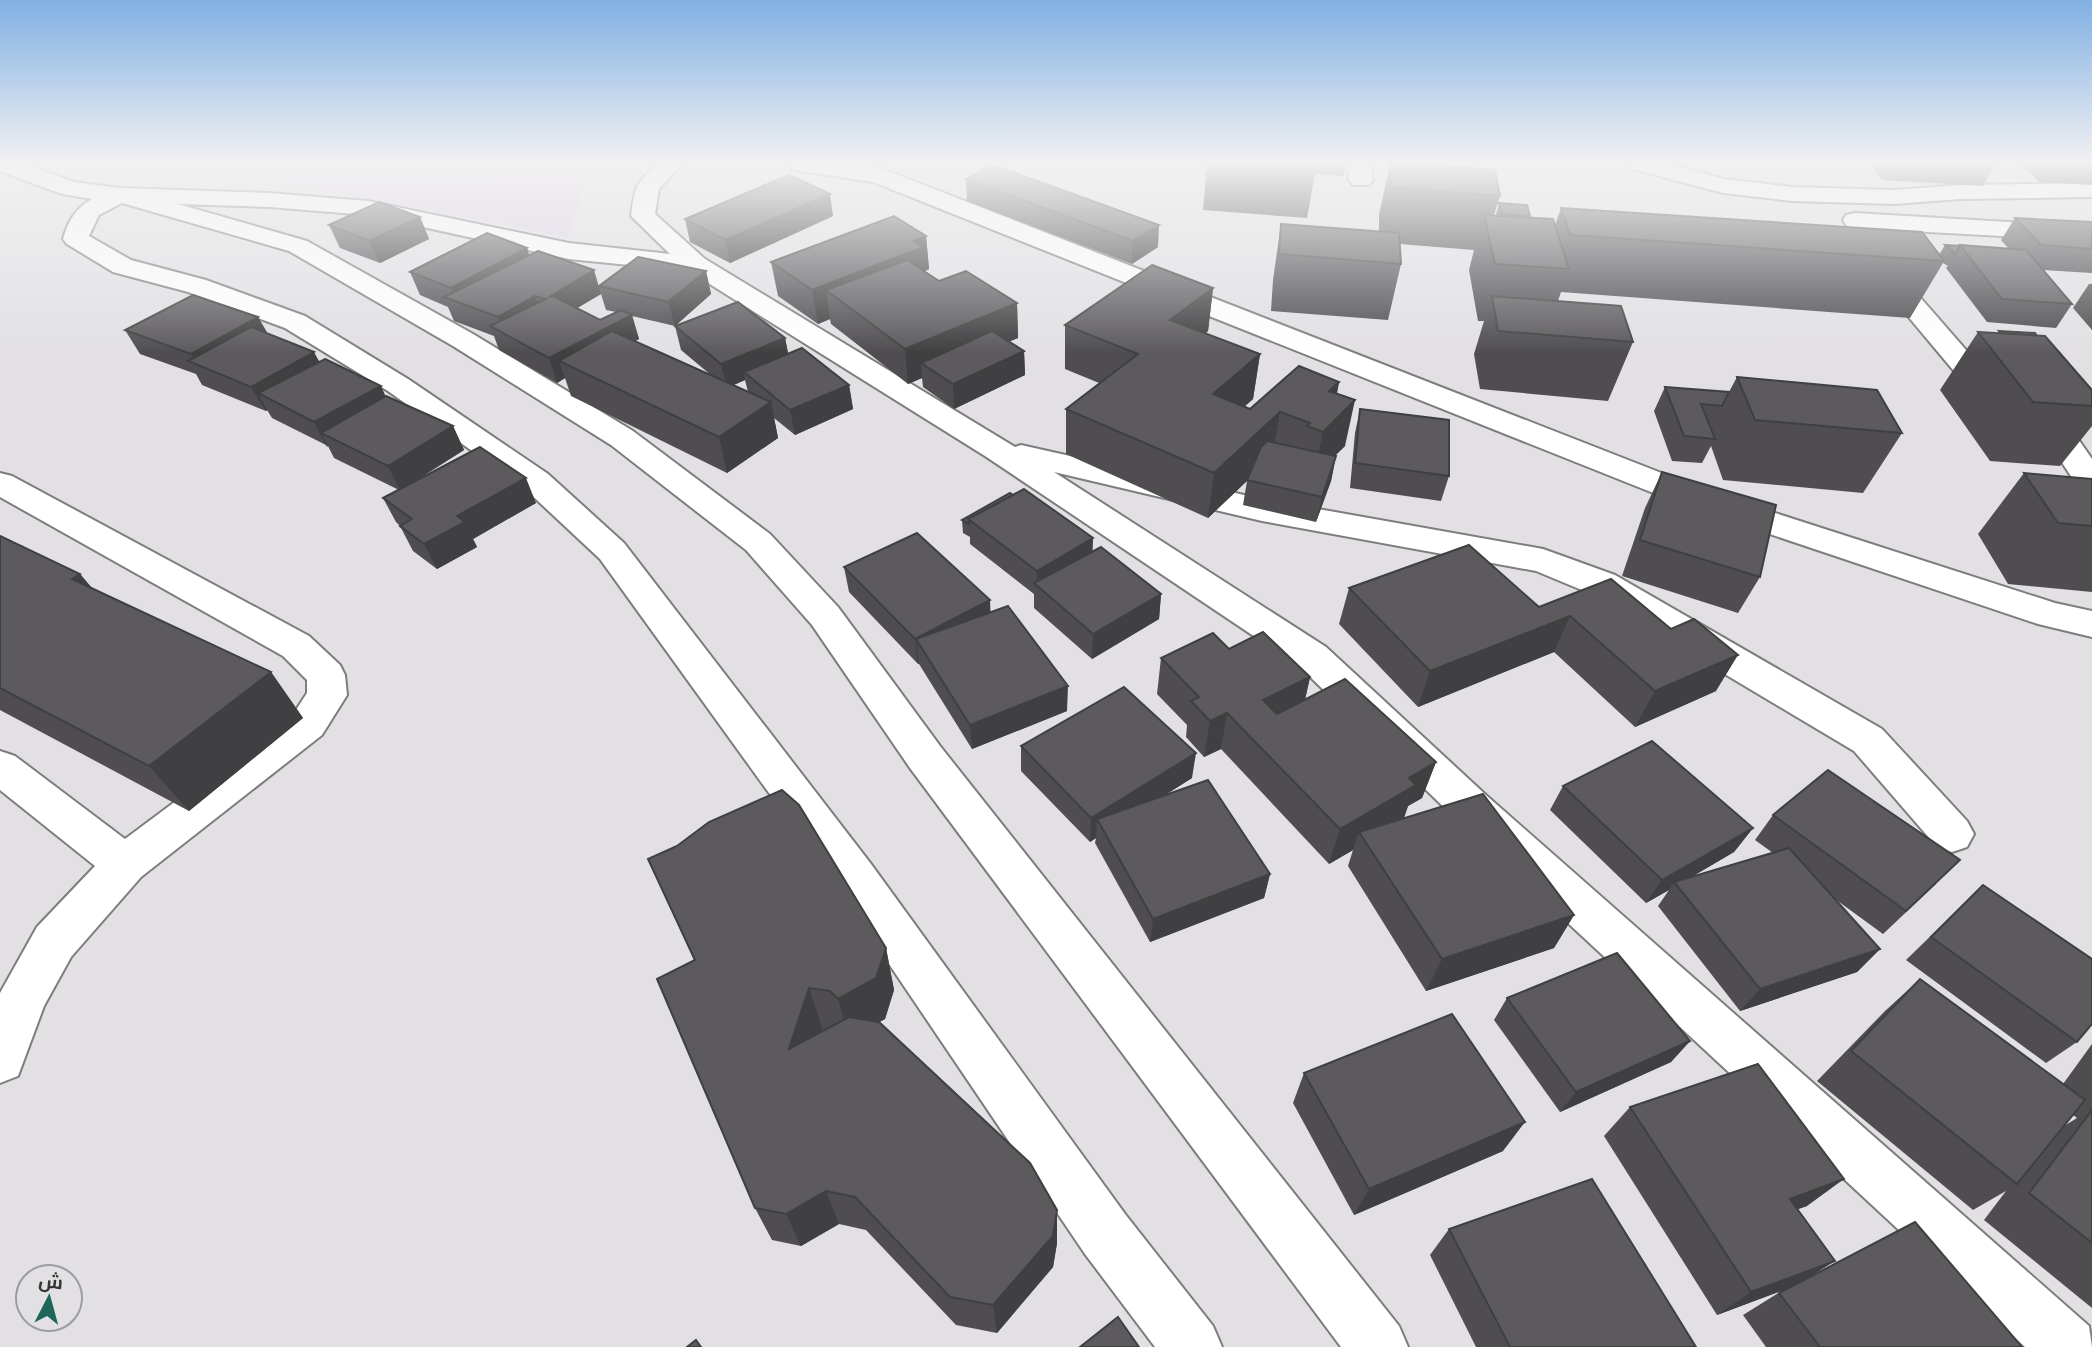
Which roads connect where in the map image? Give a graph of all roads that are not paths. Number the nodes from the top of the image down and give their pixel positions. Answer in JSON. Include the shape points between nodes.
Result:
{"nodes":[{"id":1,"x":79,"y":227,"type":"edge"},
{"id":2,"x":231,"y":227,"type":"edge"},
{"id":3,"x":456,"y":227,"type":"edge"},
{"id":4,"x":655,"y":227,"type":"edge"},
{"id":5,"x":1008,"y":227,"type":"edge"},
{"id":6,"x":1859,"y":227,"type":"edge"},
{"id":7,"x":1971,"y":227,"type":"edge"},
{"id":8,"x":2092,"y":234,"type":"edge"},
{"id":9,"x":696,"y":264,"type":"junction"},
{"id":10,"x":996,"y":449,"type":"junction"},
{"id":11,"x":0,"y":483,"type":"edge"},
{"id":12,"x":2092,"y":483,"type":"edge"},
{"id":13,"x":2092,"y":624,"type":"edge"},
{"id":14,"x":0,"y":767,"type":"edge"},
{"id":15,"x":1952,"y":834,"type":"dead end"},
{"id":16,"x":125,"y":864,"type":"junction"},
{"id":17,"x":0,"y":1059,"type":"edge"},
{"id":18,"x":1192,"y":1347,"type":"edge"},
{"id":19,"x":1378,"y":1347,"type":"edge"},
{"id":20,"x":2068,"y":1347,"type":"edge"}],
"edges":[{"from":1,"to":18,"type":"street","via":[[76,239],[122,266],[197,286],[295,322],[398,385],[536,481],[612,551],[855,877],[1105,1234]]},
{"from":2,"to":19,"type":"street","via":[[298,246],[463,340],[622,438],[758,542],[825,616],[925,757]]},
{"from":3,"to":9,"type":"street","via":[[569,251]]},
{"from":4,"to":9,"type":"street"},
{"from":5,"to":13,"type":"street","via":[[1698,499],[2051,615]]},
{"from":6,"to":12,"type":"street","via":[[1895,284],[1963,364],[2051,401]]},
{"from":7,"to":8,"type":"street"},
{"from":9,"to":10,"type":"street"},
{"from":10,"to":15,"type":"street","via":[[1262,510],[1543,561],[1602,584],[1868,740]]},
{"from":10,"to":20,"type":"street","via":[[1313,657],[1472,808]]},
{"from":11,"to":16,"type":"street","via":[[296,646],[326,675],[327,695],[308,724]]},
{"from":14,"to":16,"type":"street"},
{"from":16,"to":17,"type":"street","via":[[54,942],[22,998]]}]}
